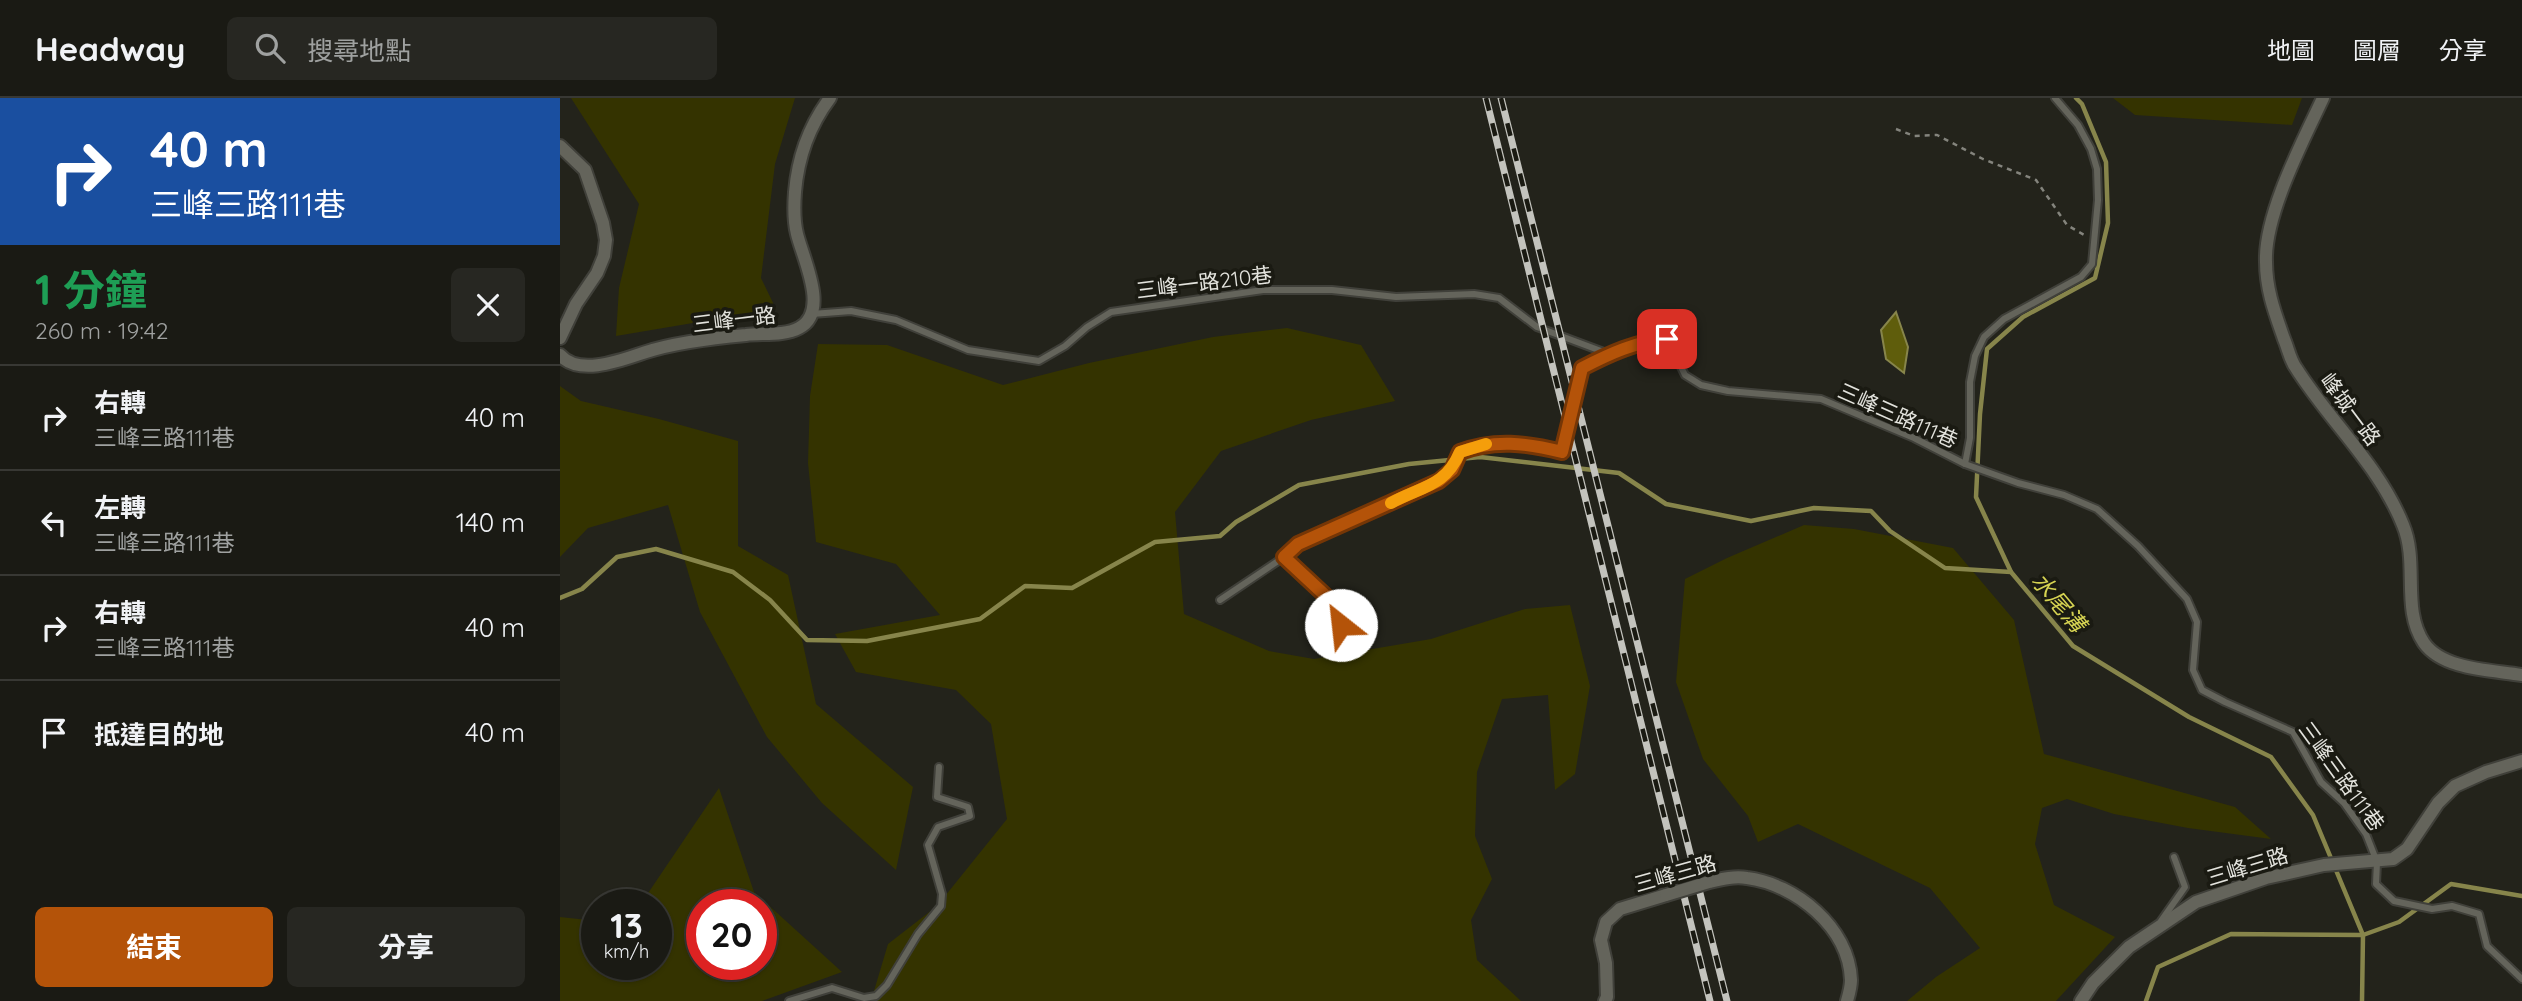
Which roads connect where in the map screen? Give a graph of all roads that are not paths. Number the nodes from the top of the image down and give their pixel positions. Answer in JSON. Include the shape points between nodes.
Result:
{"nodes":[{"id":1,"x":830,"y":98,"type":"edge"},
{"id":2,"x":2055,"y":98,"type":"edge"},
{"id":3,"x":2323,"y":98,"type":"edge"},
{"id":4,"x":560,"y":146,"type":"edge"},
{"id":5,"x":812,"y":314,"type":"junction"},
{"id":6,"x":560,"y":338,"type":"edge"},
{"id":7,"x":1609,"y":354,"type":"junction"},
{"id":8,"x":560,"y":355,"type":"edge"},
{"id":9,"x":1966,"y":465,"type":"junction"},
{"id":10,"x":1284,"y":557,"type":"junction"},
{"id":11,"x":1220,"y":600,"type":"dead end"},
{"id":12,"x":1331,"y":633,"type":"dead end"},
{"id":13,"x":2522,"y":675,"type":"edge"},
{"id":14,"x":2522,"y":761,"type":"edge"},
{"id":15,"x":939,"y":767,"type":"dead end"},
{"id":16,"x":2174,"y":858,"type":"dead end"},
{"id":17,"x":2377,"y":862,"type":"junction"},
{"id":18,"x":2156,"y":928,"type":"junction"},
{"id":19,"x":2522,"y":979,"type":"edge"},
{"id":20,"x":789,"y":1001,"type":"edge"},
{"id":21,"x":1605,"y":1001,"type":"edge"},
{"id":22,"x":1847,"y":1001,"type":"edge"},
{"id":23,"x":2081,"y":1001,"type":"edge"}],
"edges":[{"from":1,"to":5,"type":"street","via":[[812,124],[795,192],[796,232],[814,297]]},
{"from":2,"to":9,"type":"lane","via":[[2078,125],[2097,169],[2092,264],[2081,277],[2004,318],[1984,337],[1970,382]]},
{"from":3,"to":13,"type":"street","name":"峰城一路","via":[[2271,227],[2265,259],[2269,297],[2294,366],[2389,494],[2404,527],[2410,549],[2412,615],[2425,644],[2451,664]]},
{"from":4,"to":6,"type":"street","via":[[585,170],[606,240],[597,273]]},
{"from":5,"to":7,"type":"lane","name":"三峰一路210巷","via":[[851,311],[896,320],[968,350],[1039,360],[1111,312],[1263,290],[1332,290],[1396,297],[1474,294],[1499,298],[1537,327]]},
{"from":5,"to":8,"type":"street","name":"三峰一路","via":[[801,328],[788,332],[659,348],[625,359],[580,366]]},
{"from":7,"to":9,"type":"lane","name":"三峰三路111巷","via":[[1667,339],[1685,375],[1701,385],[1821,399]]},
{"from":7,"to":10,"type":"lane","name":"三峰三路111巷","via":[[1582,368],[1562,452],[1509,442],[1477,445],[1460,452],[1452,470],[1439,481],[1298,544]]},
{"from":9,"to":17,"type":"lane","name":"三峰三路111巷","via":[[2097,509],[2138,546],[2187,599],[2197,622],[2193,670],[2202,690],[2293,732],[2321,782],[2344,803],[2366,834]]},
{"from":10,"to":11,"type":"lane","name":"三峰三路111巷"},
{"from":10,"to":12,"type":"lane","via":[[1328,598],[1341,625]]},
{"from":14,"to":17,"type":"street","via":[[2455,786],[2407,849],[2393,859]]},
{"from":15,"to":20,"type":"lane","via":[[937,797],[968,807],[970,816],[938,827],[928,845],[941,906],[876,996],[864,998],[832,988]]},
{"from":16,"to":18,"type":"lane","via":[[2186,887]]},
{"from":17,"to":18,"type":"street","name":"三峰三路","via":[[2324,865],[2266,878],[2196,902]]},
{"from":17,"to":19,"type":"lane","name":"三峰三路111巷","via":[[2376,884],[2394,901],[2432,909],[2452,906],[2479,914],[2487,946]]},
{"from":18,"to":23,"type":"street","name":"三峰三路","via":[[2116,960]]},
{"from":21,"to":22,"type":"street","name":"三峰三路","bridge":true,"via":[[1601,940],[1606,922],[1620,909],[1730,878],[1769,882],[1807,903],[1832,930],[1848,963]]}]}
